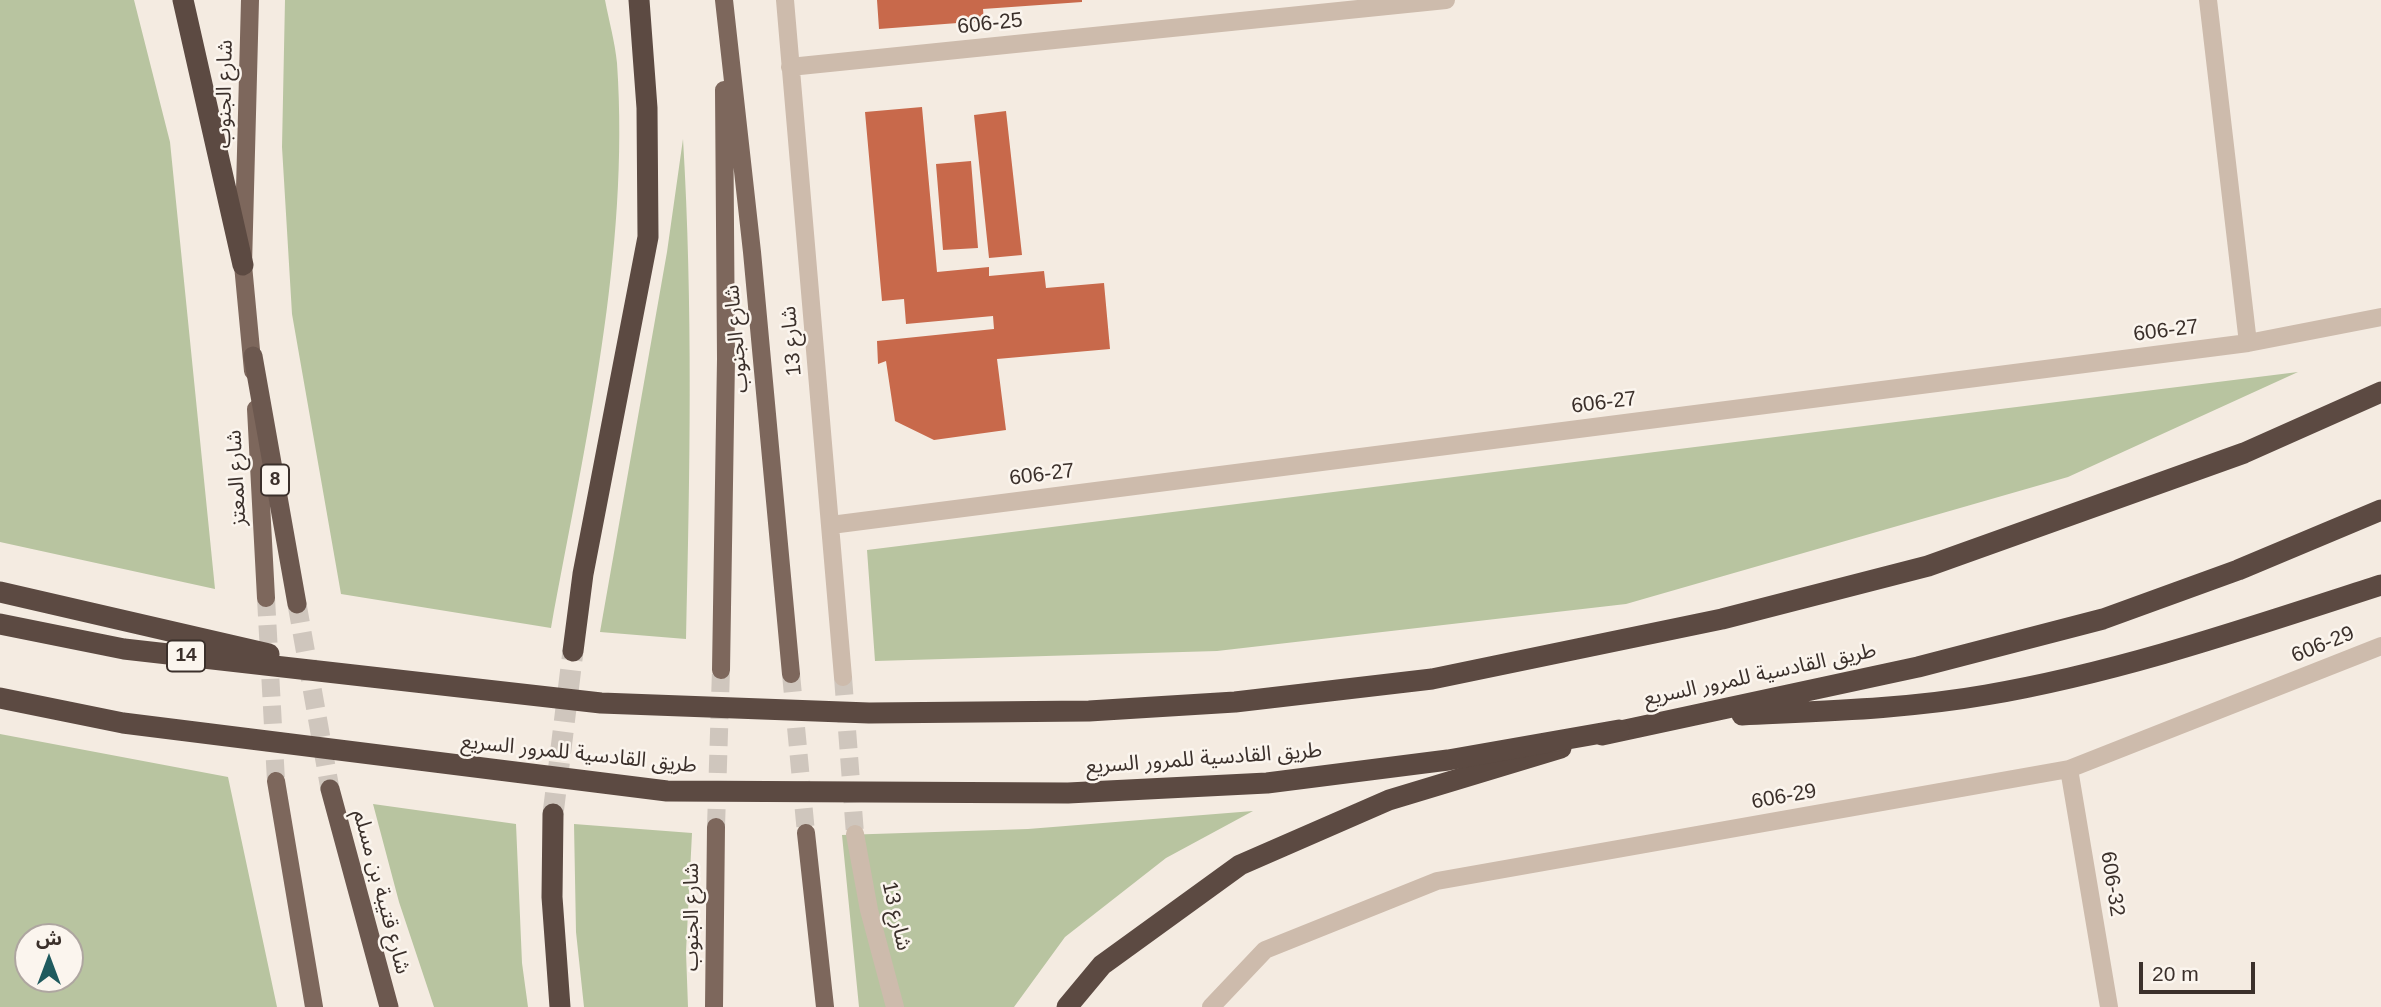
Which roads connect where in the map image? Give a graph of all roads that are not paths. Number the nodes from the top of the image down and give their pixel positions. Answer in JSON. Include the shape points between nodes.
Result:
{"nodes":[{"id":1,"x":183,"y":0,"type":"edge"},
{"id":2,"x":250,"y":0,"type":"edge"},
{"id":3,"x":639,"y":0,"type":"edge"},
{"id":4,"x":724,"y":0,"type":"edge"},
{"id":5,"x":785,"y":0,"type":"edge"},
{"id":6,"x":1446,"y":0,"type":"edge"},
{"id":7,"x":2208,"y":0,"type":"edge"},
{"id":8,"x":790,"y":67,"type":"junction"},
{"id":9,"x":243,"y":265,"type":"junction"},
{"id":10,"x":2381,"y":317,"type":"edge"},
{"id":11,"x":2248,"y":343,"type":"junction"},
{"id":12,"x":253,"y":356,"type":"junction"},
{"id":13,"x":2381,"y":392,"type":"edge"},
{"id":14,"x":2381,"y":510,"type":"edge"},
{"id":15,"x":831,"y":525,"type":"junction"},
{"id":16,"x":2381,"y":585,"type":"edge"},
{"id":17,"x":0,"y":592,"type":"edge"},
{"id":18,"x":266,"y":598,"type":"tunnel mouth"},
{"id":19,"x":297,"y":604,"type":"tunnel mouth"},
{"id":20,"x":0,"y":624,"type":"edge"},
{"id":21,"x":2381,"y":646,"type":"edge"},
{"id":22,"x":573,"y":651,"type":"tunnel mouth"},
{"id":23,"x":721,"y":670,"type":"tunnel mouth"},
{"id":24,"x":791,"y":674,"type":"tunnel mouth"},
{"id":25,"x":843,"y":677,"type":"tunnel mouth"},
{"id":26,"x":373,"y":678,"type":"junction"},
{"id":27,"x":0,"y":698,"type":"edge"},
{"id":28,"x":1681,"y":718,"type":"junction"},
{"id":29,"x":1619,"y":730,"type":"junction"},
{"id":30,"x":2070,"y":769,"type":"junction"},
{"id":31,"x":276,"y":781,"type":"tunnel mouth"},
{"id":32,"x":330,"y":789,"type":"tunnel mouth"},
{"id":33,"x":553,"y":814,"type":"tunnel mouth"},
{"id":34,"x":716,"y":827,"type":"tunnel mouth"},
{"id":35,"x":806,"y":833,"type":"tunnel mouth"},
{"id":36,"x":855,"y":834,"type":"tunnel mouth"},
{"id":37,"x":314,"y":1007,"type":"edge"},
{"id":38,"x":389,"y":1007,"type":"edge"},
{"id":39,"x":560,"y":1007,"type":"edge"},
{"id":40,"x":715,"y":1007,"type":"edge"},
{"id":41,"x":825,"y":1007,"type":"edge"},
{"id":42,"x":895,"y":1007,"type":"edge"},
{"id":43,"x":1067,"y":1007,"type":"edge"},
{"id":44,"x":1211,"y":1007,"type":"edge"},
{"id":45,"x":2109,"y":1007,"type":"edge"}],
"edges":[{"from":1,"to":9,"type":"highway"},
{"from":2,"to":9,"type":"main road","name":"شارع الجنوب"},
{"from":3,"to":22,"type":"highway","via":[[647,107],[648,237],[583,574]]},
{"from":4,"to":23,"type":"main road","name":"شارع الجنوب","via":[[726,359]]},
{"from":4,"to":24,"type":"main road","name":"شارع الجنوب"},
{"from":5,"to":8,"type":"street","name":"شارع 13"},
{"from":6,"to":8,"type":"street","name":"606-25"},
{"from":7,"to":11,"type":"street"},
{"from":8,"to":15,"type":"street","name":"شارع 13"},
{"from":9,"to":12,"type":"main road","name":"شارع الجنوب"},
{"from":10,"to":11,"type":"street","name":"606-27"},
{"from":11,"to":15,"type":"street","name":"606-27"},
{"from":12,"to":18,"type":"main road","name":"شارع المعتز"},
{"from":12,"to":19,"type":"highway","number":"8"},
{"from":13,"to":26,"type":"highway","bridge":true,"via":[[2244,453],[1928,566],[1722,620],[1432,679],[1235,702],[1088,710],[869,713],[601,703]]},
{"from":14,"to":28,"type":"highway","name":"طريق القادسية للمرور السريع","via":[[2103,620],[1918,667]]},
{"from":15,"to":25,"type":"street","name":"شارع 13"},
{"from":16,"to":28,"type":"highway","via":[[2108,668],[1985,695],[1844,710]]},
{"from":17,"to":26,"type":"highway","bridge":true},
{"from":20,"to":26,"type":"highway","number":"14","bridge":true,"via":[[124,649]]},
{"from":21,"to":30,"type":"street","name":"606-29"},
{"from":27,"to":29,"type":"highway","name":"طريق القادسية للمرور السريع","bridge":true,"via":[[137,724],[667,791],[1068,793],[1267,783],[1448,760]]},
{"from":28,"to":29,"type":"highway","name":"طريق القادسية للمرور السريع"},
{"from":29,"to":43,"type":"highway","bridge":true,"via":[[1389,800],[1240,865],[1102,965]]},
{"from":30,"to":44,"type":"street","name":"606-29","via":[[1437,881],[1265,950]]},
{"from":30,"to":45,"type":"street","name":"606-32"},
{"from":31,"to":37,"type":"main road"},
{"from":32,"to":38,"type":"highway","name":"شارع قتيبة بن مسلم"},
{"from":33,"to":39,"type":"highway","via":[[552,897]]},
{"from":34,"to":40,"type":"main road","name":"شارع الجنوب"},
{"from":35,"to":41,"type":"main road"},
{"from":36,"to":42,"type":"street","name":"شارع 13"}]}
